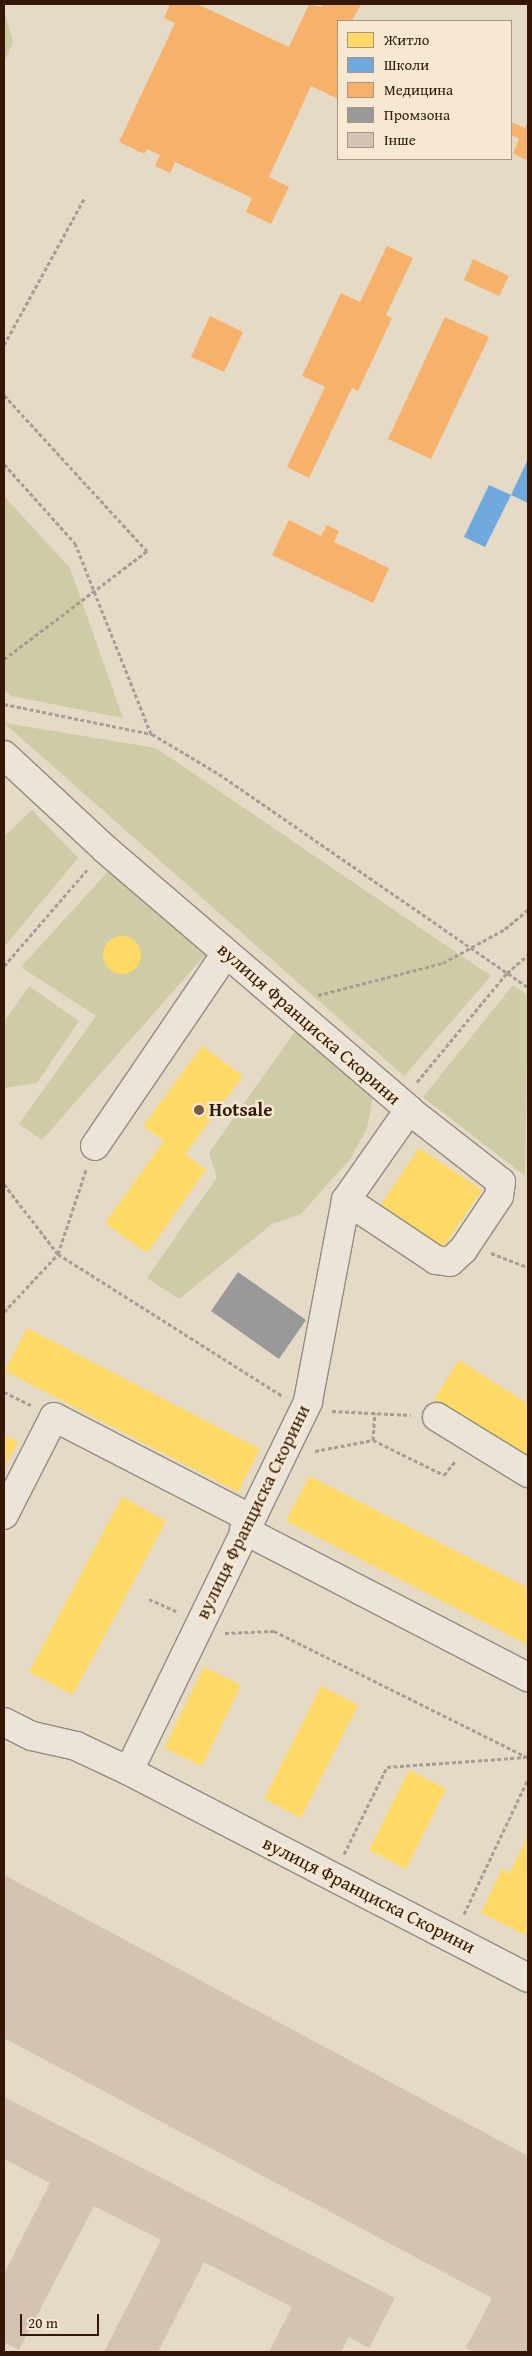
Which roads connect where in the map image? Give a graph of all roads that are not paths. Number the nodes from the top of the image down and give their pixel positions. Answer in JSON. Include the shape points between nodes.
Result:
{"nodes":[{"id":1,"x":4,"y":755,"type":"edge"},
{"id":2,"x":226,"y":953,"type":"junction"},
{"id":3,"x":405,"y":1106,"type":"junction"},
{"id":4,"x":94,"y":1146,"type":"road end"},
{"id":5,"x":346,"y":1200,"type":"junction"},
{"id":6,"x":437,"y":1417,"type":"road end"},
{"id":7,"x":528,"y":1473,"type":"edge"},
{"id":8,"x":4,"y":1516,"type":"edge"},
{"id":9,"x":247,"y":1524,"type":"junction"},
{"id":10,"x":528,"y":1677,"type":"edge"},
{"id":11,"x":4,"y":1722,"type":"edge"},
{"id":12,"x":129,"y":1771,"type":"junction"},
{"id":13,"x":528,"y":1978,"type":"edge"}],
"edges":[{"from":1,"to":2,"type":"street","name":"вулиця Франциска Скорини","via":[[105,849]]},
{"from":2,"to":3,"type":"street","name":"вулиця Франциска Скорини"},
{"from":2,"to":4,"type":"street"},
{"from":3,"to":5,"type":"street","name":"вулиця Франциска Скорини"},
{"from":3,"to":5,"type":"street","via":[[501,1182],[499,1196],[468,1244],[450,1262],[436,1260]]},
{"from":5,"to":9,"type":"street","name":"вулиця Франциска Скорини","via":[[304,1410]]},
{"from":6,"to":7,"type":"street"},
{"from":8,"to":9,"type":"street","via":[[54,1417]]},
{"from":9,"to":10,"type":"street"},
{"from":9,"to":12,"type":"street","name":"вулиця Франциска Скорини"},
{"from":11,"to":12,"type":"street","name":"вулиця Франциска Скорини","via":[[32,1736],[76,1746]]},
{"from":12,"to":13,"type":"street","name":"вулиця Франциска Скорини"}]}
